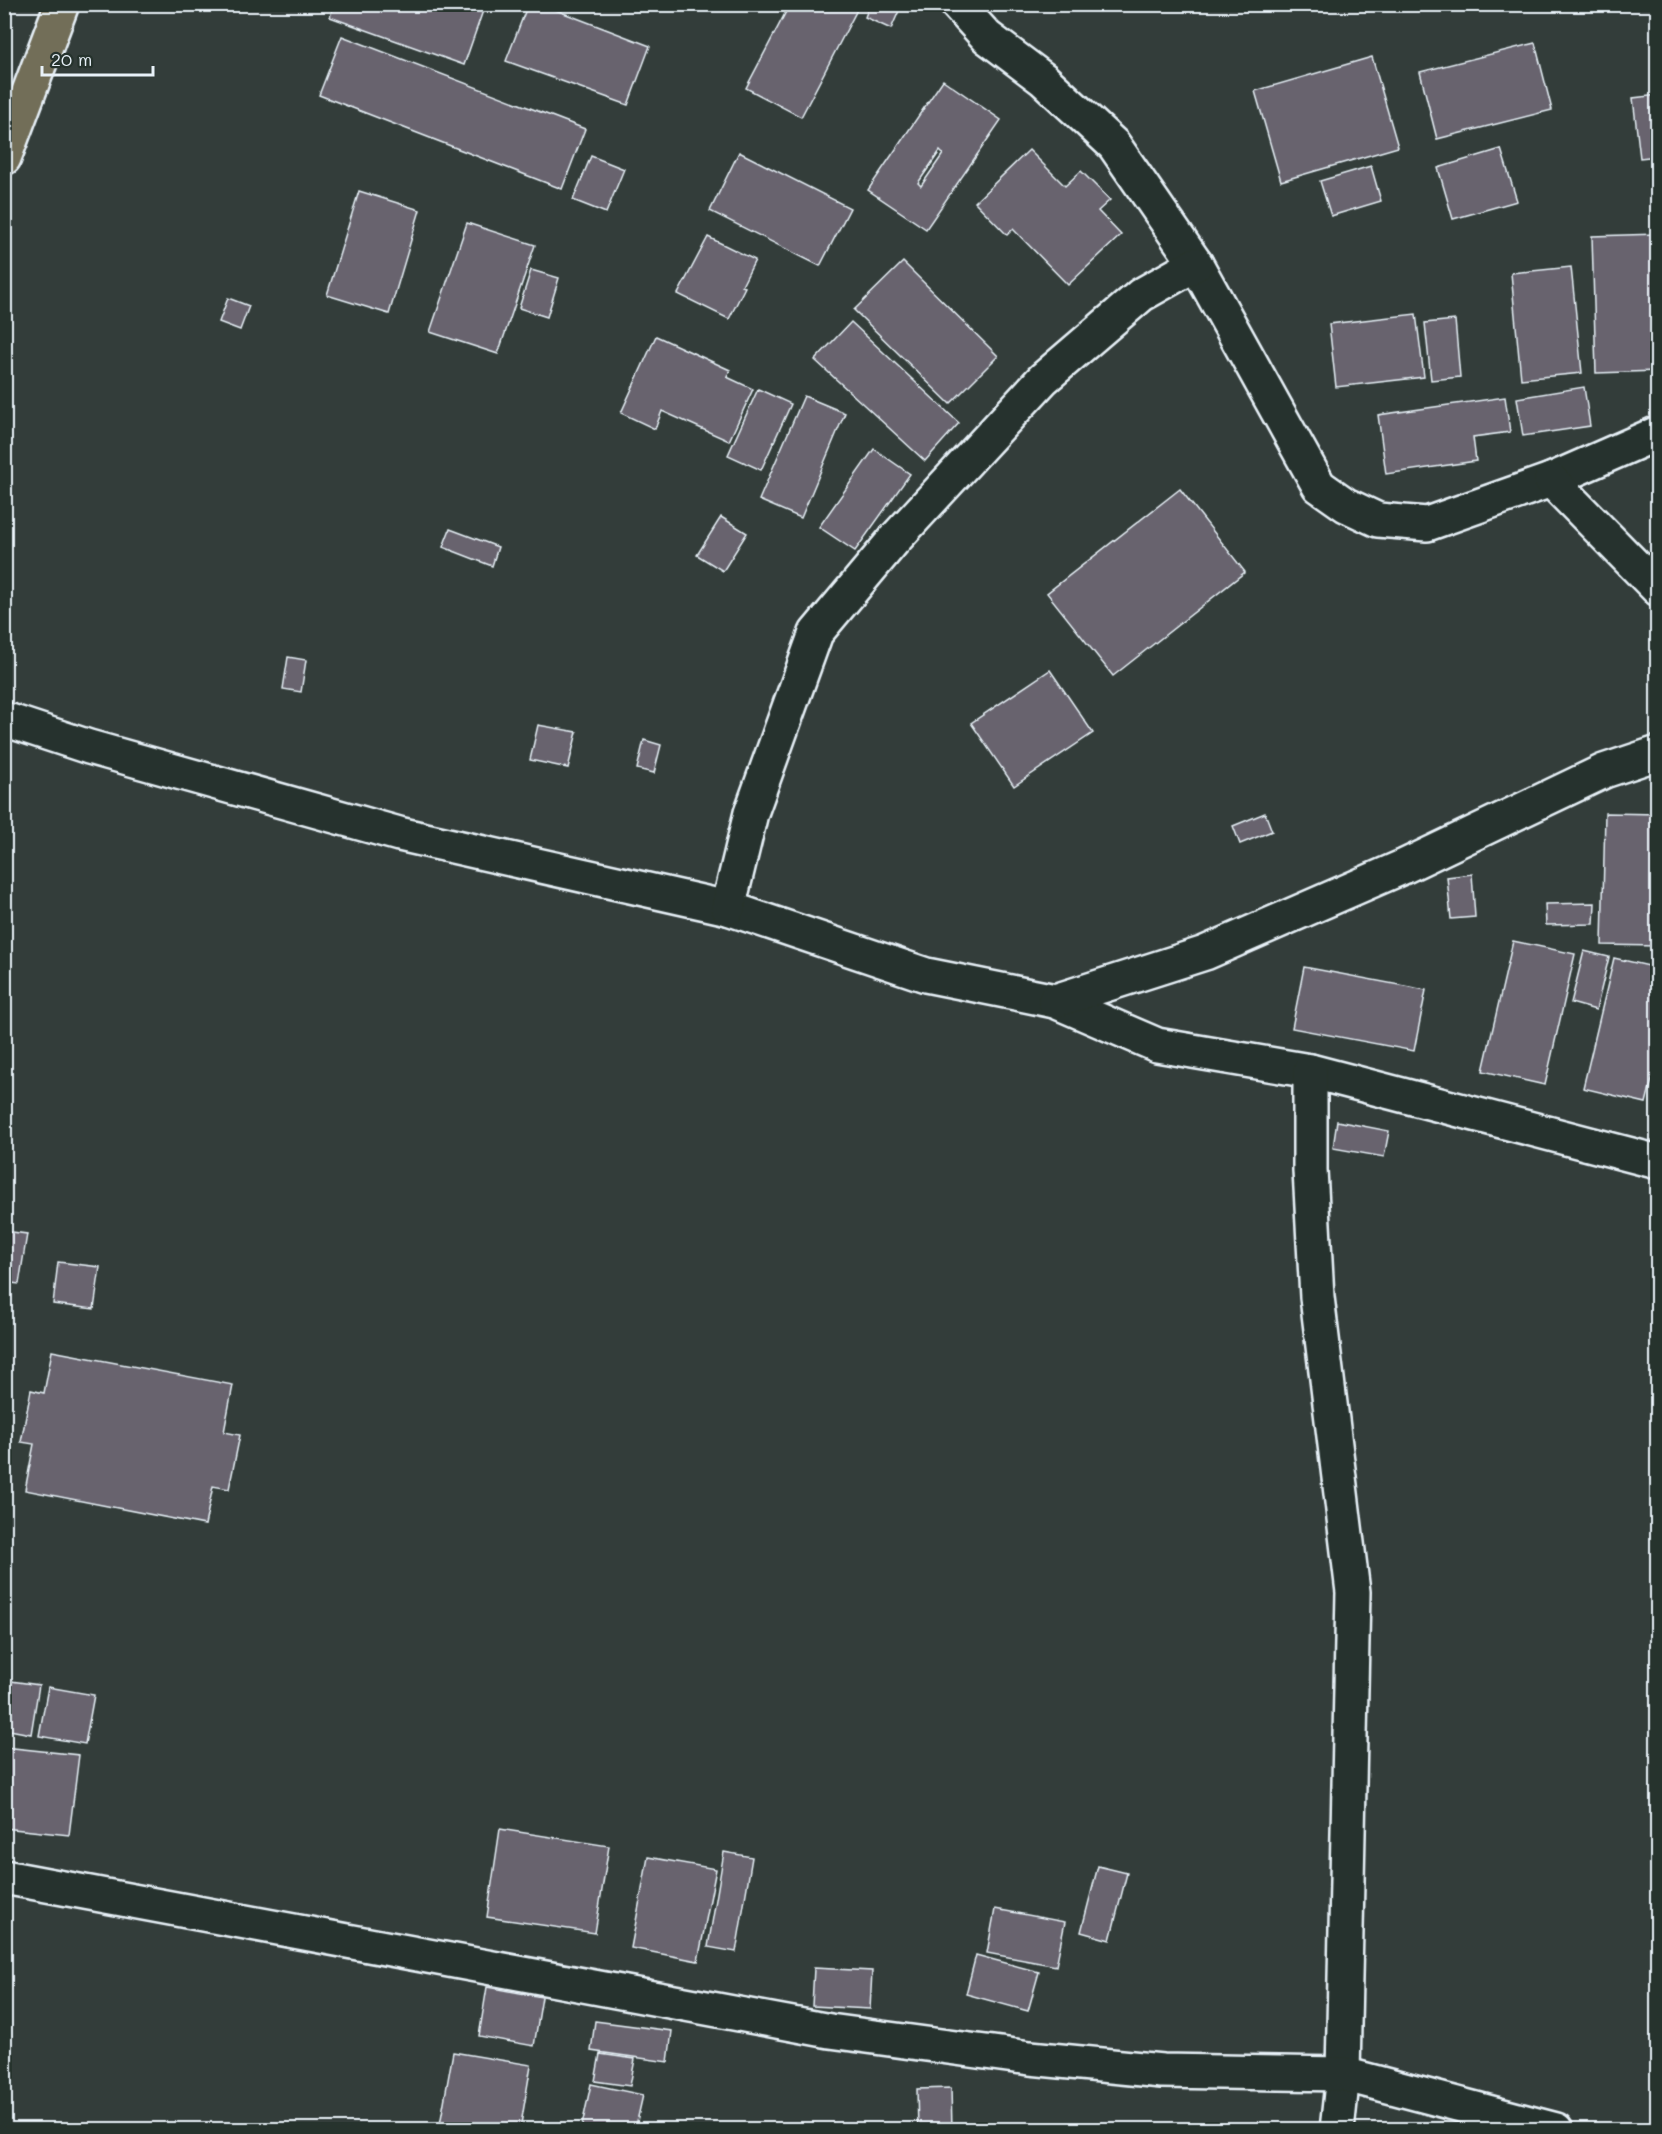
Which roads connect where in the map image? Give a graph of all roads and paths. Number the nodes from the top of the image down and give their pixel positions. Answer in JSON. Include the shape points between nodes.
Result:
{"nodes":[{"id":1,"x":62,"y":4,"type":"edge"},
{"id":2,"x":957,"y":4,"type":"edge"},
{"id":3,"x":4,"y":158,"type":"edge"},
{"id":4,"x":1196,"y":264,"type":"junction"},
{"id":5,"x":1658,"y":433,"type":"edge"},
{"id":6,"x":1551,"y":480,"type":"junction"},
{"id":7,"x":1658,"y":589,"type":"edge"},
{"id":8,"x":4,"y":719,"type":"edge"},
{"id":9,"x":1658,"y":753,"type":"edge"},
{"id":10,"x":728,"y":908,"type":"junction"},
{"id":11,"x":1055,"y":1001,"type":"junction"},
{"id":12,"x":1310,"y":1071,"type":"junction"},
{"id":13,"x":1658,"y":1162,"type":"edge"},
{"id":14,"x":4,"y":1877,"type":"edge"},
{"id":15,"x":1343,"y":2074,"type":"junction"},
{"id":16,"x":1337,"y":2130,"type":"edge"},
{"id":17,"x":1556,"y":2130,"type":"edge"}],
"edges":[{"from":1,"to":3,"type":"main road"},
{"from":2,"to":4,"type":"street","via":[[987,37],[1043,79],[1114,145]]},
{"from":4,"to":6,"type":"street","via":[[1319,486],[1346,506],[1378,520],[1427,524]]},
{"from":4,"to":10,"type":"street","via":[[1141,295],[1044,379],[894,540],[816,633],[751,813]]},
{"from":5,"to":6,"type":"street"},
{"from":6,"to":7,"type":"street"},
{"from":8,"to":10,"type":"street","via":[[89,747],[399,834]]},
{"from":9,"to":11,"type":"street","via":[[1604,771],[1405,866],[1205,953]]},
{"from":10,"to":11,"type":"street","via":[[926,975]]},
{"from":11,"to":12,"type":"street","via":[[1157,1045]]},
{"from":12,"to":13,"type":"street"},
{"from":12,"to":15,"type":"street","via":[[1310,1170],[1317,1297],[1353,1592]]},
{"from":14,"to":15,"type":"street","via":[[830,2031],[1162,2071]]},
{"from":15,"to":16,"type":"street"},
{"from":15,"to":17,"type":"street"}]}
